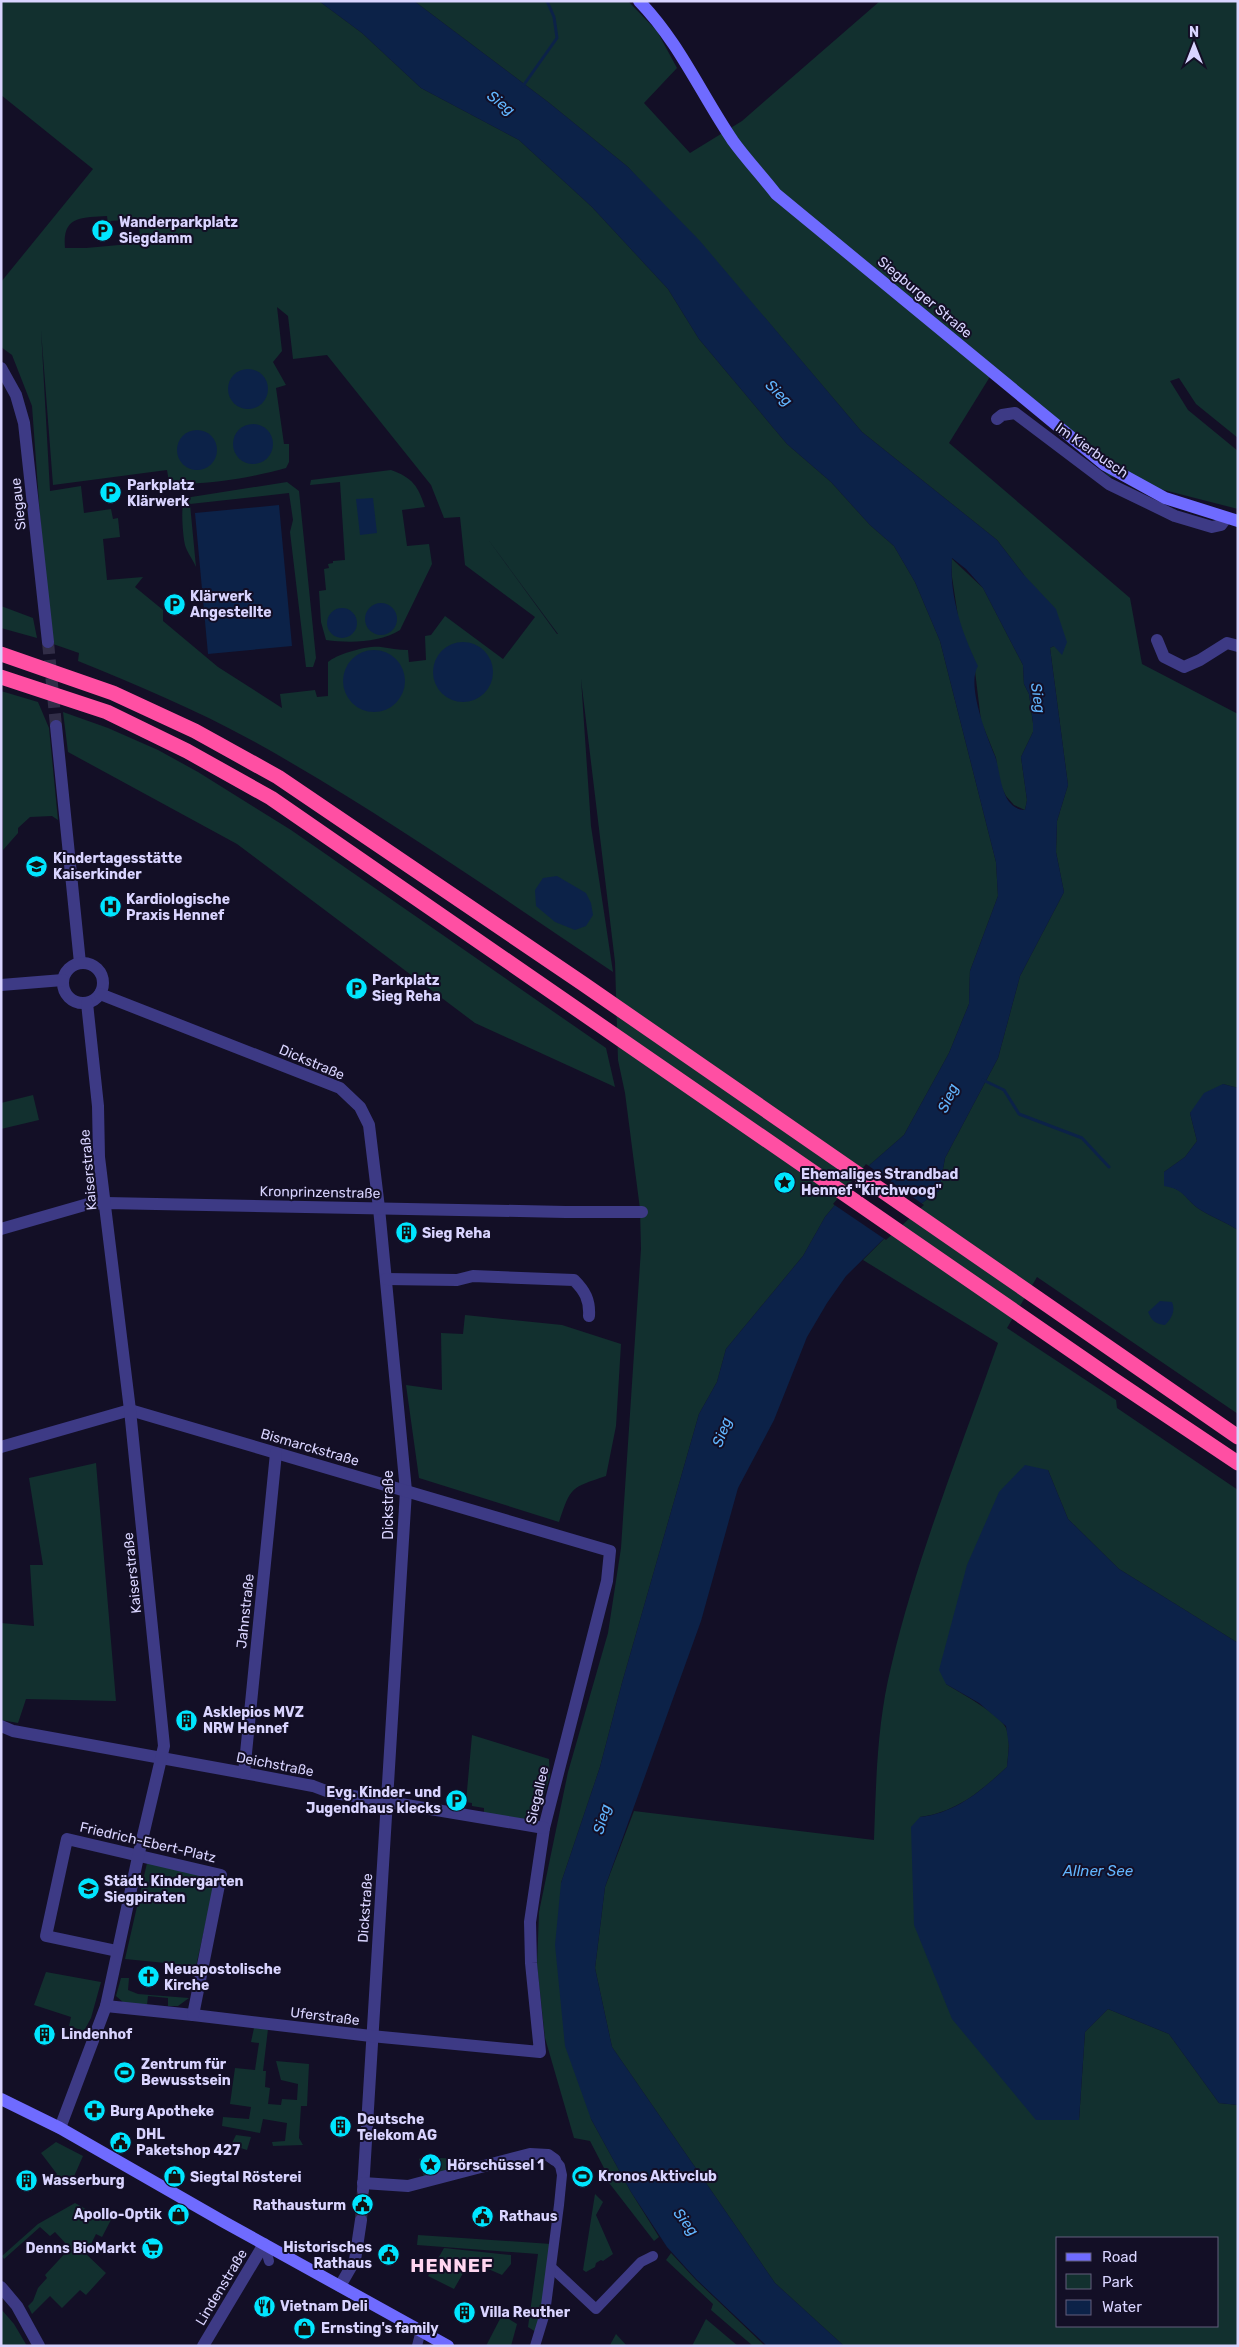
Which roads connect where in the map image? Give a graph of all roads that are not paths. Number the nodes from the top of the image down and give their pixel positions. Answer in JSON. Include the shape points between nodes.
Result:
{"nodes":[{"id":1,"x":638,"y":1,"type":"edge"},
{"id":2,"x":1,"y":368,"type":"edge"},
{"id":3,"x":997,"y":419,"type":"dead end"},
{"id":4,"x":1232,"y":520,"type":"edge"},
{"id":5,"x":1157,"y":640,"type":"dead end"},
{"id":6,"x":48,"y":642,"type":"tunnel mouth"},
{"id":7,"x":1238,"y":646,"type":"edge"},
{"id":8,"x":1,"y":654,"type":"edge"},
{"id":9,"x":1,"y":677,"type":"edge"},
{"id":10,"x":56,"y":726,"type":"tunnel mouth"},
{"id":11,"x":80,"y":963,"type":"junction"},
{"id":12,"x":63,"y":980,"type":"junction"},
{"id":13,"x":1,"y":985,"type":"edge"},
{"id":14,"x":100,"y":994,"type":"junction"},
{"id":15,"x":87,"y":1003,"type":"junction"},
{"id":16,"x":106,"y":1203,"type":"junction"},
{"id":17,"x":379,"y":1208,"type":"junction"},
{"id":18,"x":642,"y":1212,"type":"dead end"},
{"id":19,"x":1,"y":1229,"type":"edge"},
{"id":20,"x":386,"y":1279,"type":"junction"},
{"id":21,"x":589,"y":1316,"type":"dead end"},
{"id":22,"x":130,"y":1410,"type":"junction"},
{"id":23,"x":1238,"y":1437,"type":"edge"},
{"id":24,"x":1,"y":1447,"type":"edge"},
{"id":25,"x":276,"y":1453,"type":"junction"},
{"id":26,"x":1238,"y":1463,"type":"edge"},
{"id":27,"x":406,"y":1491,"type":"junction"},
{"id":28,"x":610,"y":1550,"type":"joint"},
{"id":29,"x":1,"y":1726,"type":"edge"},
{"id":30,"x":161,"y":1759,"type":"junction"},
{"id":31,"x":244,"y":1773,"type":"junction"},
{"id":32,"x":388,"y":1801,"type":"junction"},
{"id":33,"x":544,"y":1828,"type":"junction"},
{"id":34,"x":138,"y":1857,"type":"junction"},
{"id":35,"x":117,"y":1951,"type":"junction"},
{"id":36,"x":106,"y":2006,"type":"junction"},
{"id":37,"x":193,"y":2014,"type":"junction"},
{"id":38,"x":371,"y":2036,"type":"junction"},
{"id":39,"x":540,"y":2052,"type":"joint"},
{"id":40,"x":1,"y":2099,"type":"edge"},
{"id":41,"x":60,"y":2128,"type":"junction"},
{"id":42,"x":555,"y":2160,"type":"joint"},
{"id":43,"x":361,"y":2220,"type":"tunnel mouth"},
{"id":44,"x":264,"y":2244,"type":"junction"},
{"id":45,"x":653,"y":2256,"type":"dead end"},
{"id":46,"x":269,"y":2261,"type":"dead end"},
{"id":47,"x":552,"y":2268,"type":"junction"},
{"id":48,"x":340,"y":2286,"type":"junction"},
{"id":49,"x":1,"y":2287,"type":"edge"},
{"id":50,"x":421,"y":2330,"type":"junction"},
{"id":51,"x":39,"y":2346,"type":"edge"},
{"id":52,"x":203,"y":2346,"type":"edge"},
{"id":53,"x":417,"y":2346,"type":"edge"},
{"id":54,"x":448,"y":2346,"type":"edge"},
{"id":55,"x":535,"y":2346,"type":"edge"}],
"edges":[{"from":1,"to":4,"type":"main road","name":"Siegburger Straße","via":[[658,21],[733,141],[776,194],[1105,465],[1165,498]]},
{"from":2,"to":6,"type":"street","name":"Siegaue","via":[[16,395],[24,423]]},
{"from":3,"to":4,"type":"street","name":"Im Kierbusch","via":[[1015,413],[1109,484],[1175,516],[1212,527]]},
{"from":5,"to":7,"type":"street","via":[[1164,657],[1184,667],[1227,643]]},
{"from":8,"to":23,"type":"highway","via":[[113,693],[195,731],[278,777]]},
{"from":9,"to":26,"type":"highway","via":[[108,712],[271,798]]},
{"from":10,"to":11,"type":"street"},
{"from":11,"to":12,"type":"street","via":[[70,967]]},
{"from":11,"to":14,"type":"street","via":[[92,964],[100,972],[104,984]]},
{"from":12,"to":13,"type":"street"},
{"from":12,"to":15,"type":"street","via":[[69,998],[74,1002]]},
{"from":14,"to":15,"type":"street"},
{"from":14,"to":17,"type":"street","name":"Dickstraße","via":[[340,1088],[360,1107],[369,1126]]},
{"from":15,"to":16,"type":"street","name":"Kaiserstraße","via":[[98,1106],[99,1157]]},
{"from":16,"to":17,"type":"street","name":"Kronprinzenstraße"},
{"from":16,"to":19,"type":"street","name":"Kronprinzenstraße","via":[[88,1204]]},
{"from":16,"to":22,"type":"street","name":"Kaiserstraße"},
{"from":17,"to":18,"type":"street","name":"Kronprinzenstraße"},
{"from":17,"to":20,"type":"street","name":"Dickstraße"},
{"from":20,"to":21,"type":"street","via":[[457,1280],[473,1276],[574,1280],[585,1290]]},
{"from":20,"to":27,"type":"street","name":"Dickstraße"},
{"from":22,"to":24,"type":"street"},
{"from":22,"to":25,"type":"street","name":"Bismarckstraße"},
{"from":22,"to":30,"type":"street","name":"Kaiserstraße","via":[[164,1746]]},
{"from":25,"to":27,"type":"street","name":"Bismarckstraße"},
{"from":25,"to":31,"type":"street","name":"Jahnstraße"},
{"from":27,"to":28,"type":"street","name":"Bismarckstraße"},
{"from":27,"to":32,"type":"street","name":"Dickstraße"},
{"from":28,"to":33,"type":"street","name":"Siegallee","via":[[607,1581]]},
{"from":29,"to":30,"type":"street","name":"Deichstraße","via":[[13,1732]]},
{"from":30,"to":31,"type":"street","name":"Deichstraße"},
{"from":30,"to":34,"type":"street","name":"Kaiserstraße"},
{"from":31,"to":32,"type":"street","name":"Deichstraße"},
{"from":32,"to":33,"type":"street","name":"Deichstraße"},
{"from":32,"to":38,"type":"street","name":"Dickstraße"},
{"from":33,"to":39,"type":"street","name":"Siegallee","via":[[530,1922]]},
{"from":34,"to":35,"type":"street","name":"Kaiserstraße"},
{"from":34,"to":35,"type":"street","name":"Friedrich-Ebert-Platz","via":[[67,1839],[46,1936]]},
{"from":34,"to":37,"type":"street","name":"Friedrich-Ebert-Platz","via":[[221,1875]]},
{"from":35,"to":36,"type":"street","name":"Kaiserstraße"},
{"from":36,"to":37,"type":"street","name":"Uferstraße"},
{"from":36,"to":41,"type":"street","name":"Kaiserstraße"},
{"from":37,"to":38,"type":"street","name":"Uferstraße"},
{"from":38,"to":39,"type":"street","name":"Uferstraße"},
{"from":38,"to":42,"type":"street","name":"Dickstraße","via":[[363,2187],[408,2186],[530,2154],[548,2155]]},
{"from":40,"to":41,"type":"main road"},
{"from":41,"to":44,"type":"main road"},
{"from":42,"to":47,"type":"street","via":[[562,2174]]},
{"from":43,"to":48,"type":"street","via":[[355,2260]]},
{"from":44,"to":46,"type":"street"},
{"from":44,"to":48,"type":"main road"},
{"from":44,"to":52,"type":"street","name":"Lindenstraße"},
{"from":45,"to":47,"type":"street","via":[[642,2262],[596,2309]]},
{"from":47,"to":55,"type":"street","via":[[545,2313]]},
{"from":48,"to":50,"type":"main road"},
{"from":49,"to":51,"type":"street","via":[[17,2306]]},
{"from":50,"to":53,"type":"street"},
{"from":50,"to":54,"type":"main road"}]}
